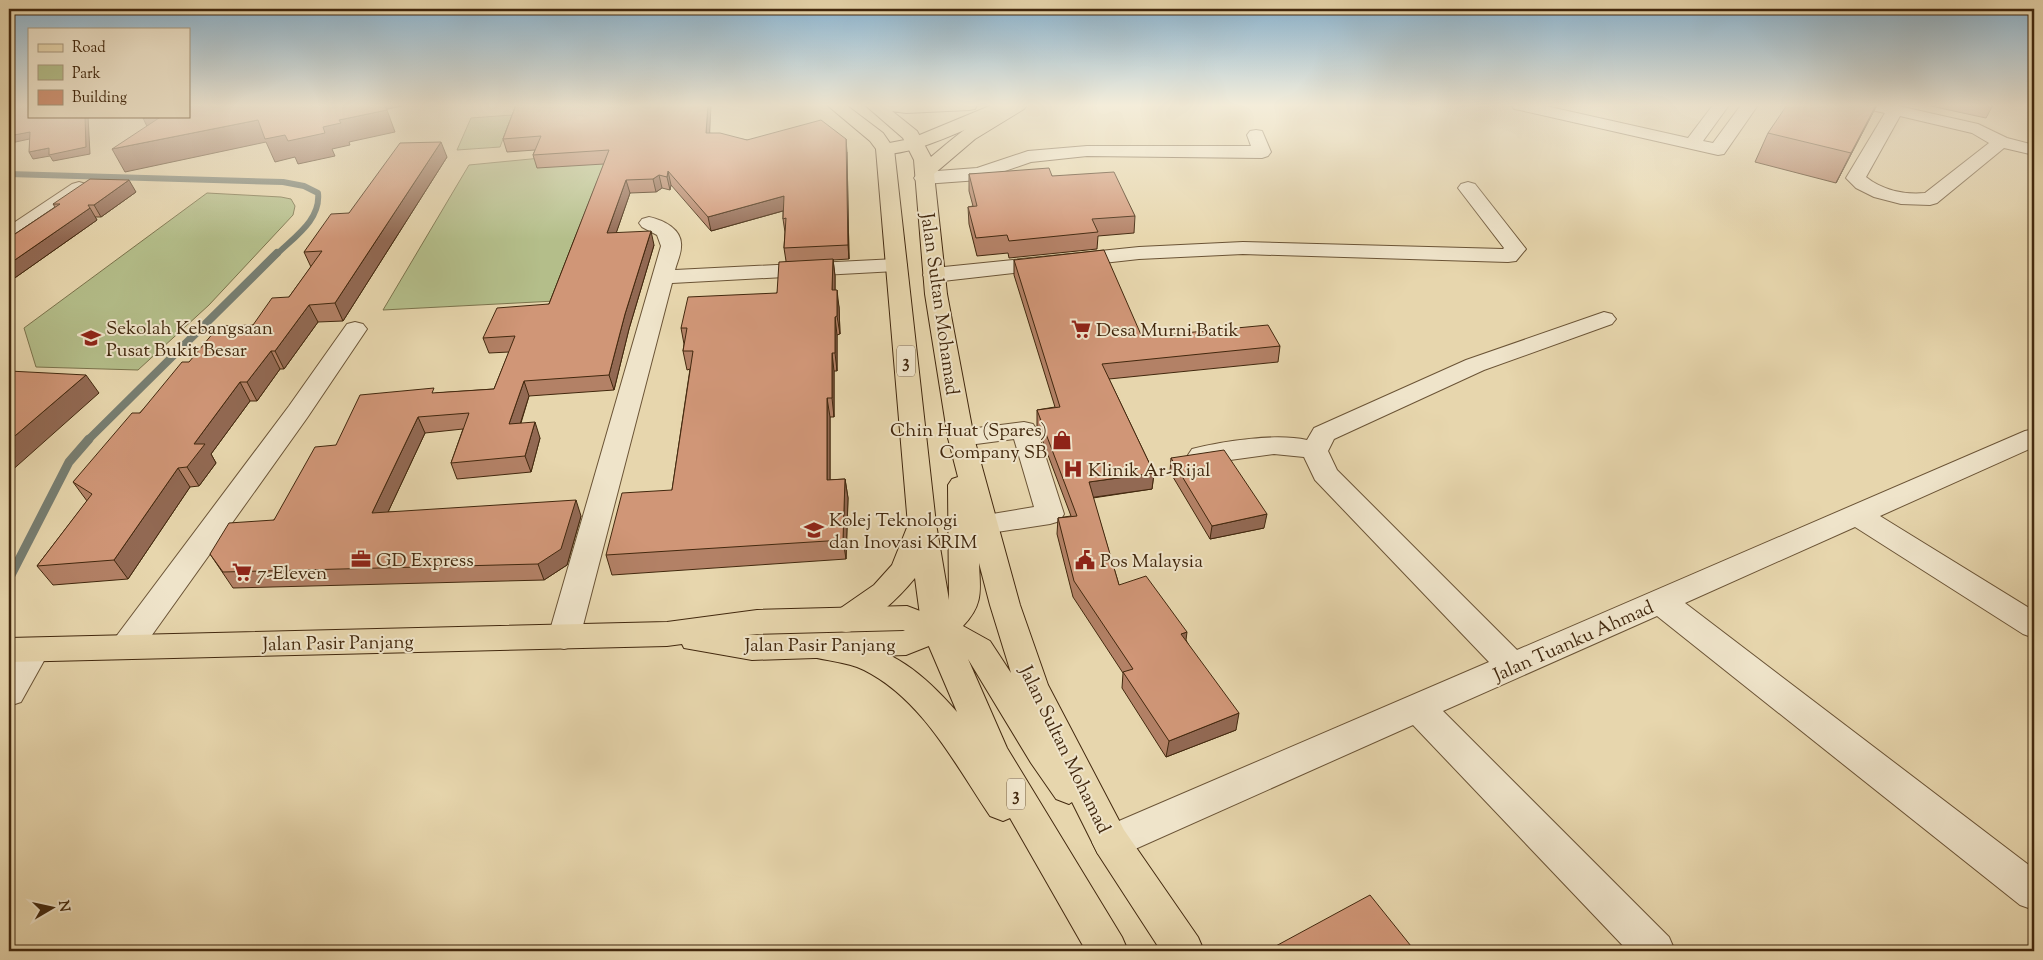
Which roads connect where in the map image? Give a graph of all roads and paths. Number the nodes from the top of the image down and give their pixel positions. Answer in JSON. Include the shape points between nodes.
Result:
{"nodes":[{"id":1,"x":885,"y":149,"type":"edge"},
{"id":2,"x":869,"y":150,"type":"edge"},
{"id":3,"x":918,"y":150,"type":"edge"},
{"id":4,"x":951,"y":150,"type":"edge"},
{"id":5,"x":1261,"y":150,"type":"edge"},
{"id":6,"x":1872,"y":150,"type":"edge"},
{"id":7,"x":1991,"y":150,"type":"edge"},
{"id":8,"x":924,"y":175,"type":"junction"},
{"id":9,"x":79,"y":188,"type":"edge"},
{"id":10,"x":1468,"y":188,"type":"dead end"},
{"id":11,"x":890,"y":198,"type":"junction"},
{"id":12,"x":648,"y":222,"type":"dead end"},
{"id":13,"x":9,"y":235,"type":"edge"},
{"id":14,"x":896,"y":265,"type":"junction"},
{"id":15,"x":934,"y":275,"type":"junction"},
{"id":16,"x":663,"y":277,"type":"junction"},
{"id":17,"x":1604,"y":318,"type":"dead end"},
{"id":18,"x":355,"y":329,"type":"dead end"},
{"id":19,"x":961,"y":438,"type":"junction"},
{"id":20,"x":2034,"y":438,"type":"edge"},
{"id":21,"x":1315,"y":451,"type":"junction"},
{"id":22,"x":1201,"y":455,"type":"edge"},
{"id":23,"x":1857,"y":515,"type":"junction"},
{"id":24,"x":922,"y":524,"type":"junction"},
{"id":25,"x":984,"y":524,"type":"junction"},
{"id":26,"x":1660,"y":602,"type":"junction"},
{"id":27,"x":846,"y":620,"type":"junction"},
{"id":28,"x":2034,"y":626,"type":"edge"},
{"id":29,"x":938,"y":630,"type":"junction"},
{"id":30,"x":667,"y":634,"type":"junction"},
{"id":31,"x":564,"y":637,"type":"junction"},
{"id":32,"x":816,"y":646,"type":"junction"},
{"id":33,"x":126,"y":647,"type":"junction"},
{"id":34,"x":21,"y":650,"type":"edge"},
{"id":35,"x":1513,"y":666,"type":"junction"},
{"id":36,"x":9,"y":693,"type":"edge"},
{"id":37,"x":1418,"y":708,"type":"junction"},
{"id":38,"x":1111,"y":842,"type":"junction"},
{"id":39,"x":2034,"y":892,"type":"edge"},
{"id":40,"x":1106,"y":949,"type":"edge"},
{"id":41,"x":1184,"y":951,"type":"edge"},
{"id":42,"x":1655,"y":951,"type":"edge"}],
"edges":[{"from":1,"to":11,"type":"main road","number":"3"},
{"from":2,"to":11,"type":"main road","name":"Jalan Sultan Mohamad","number":"3"},
{"from":3,"to":8,"type":"main road","name":"Jalan Sultan Mohamad","via":[[923,160]]},
{"from":4,"to":8,"type":"main road"},
{"from":5,"to":8,"type":"street","via":[[1088,151],[1028,157],[978,174]]},
{"from":6,"to":7,"type":"street","via":[[1856,178],[1863,185],[1890,196],[1919,200],[1930,199]]},
{"from":8,"to":15,"type":"main road","name":"Jalan Sultan Mohamad"},
{"from":9,"to":13,"type":"street"},
{"from":10,"to":15,"type":"street","via":[[1515,249],[1508,256],[1243,248],[1139,253]]},
{"from":11,"to":14,"type":"main road","name":"Jalan Sultan Mohamad","number":"3"},
{"from":12,"to":16,"type":"street","via":[[670,237],[671,246]]},
{"from":14,"to":16,"type":"street"},
{"from":14,"to":24,"type":"main road","name":"Jalan Sultan Mohamad","number":"3"},
{"from":15,"to":19,"type":"main road","name":"Jalan Sultan Mohamad"},
{"from":16,"to":31,"type":"street"},
{"from":17,"to":21,"type":"street","via":[[1475,365],[1338,427],[1323,434]]},
{"from":18,"to":33,"type":"street"},
{"from":19,"to":25,"type":"main road","name":"Jalan Sultan Mohamad"},
{"from":19,"to":25,"type":"street","via":[[1024,430],[1050,514]]},
{"from":19,"to":29,"type":"main road","via":[[965,598],[955,616]]},
{"from":20,"to":23,"type":"street","name":"Jalan Tuanku Ahmad"},
{"from":21,"to":22,"type":"street","via":[[1288,445]]},
{"from":21,"to":35,"type":"street","via":[[1325,474]]},
{"from":23,"to":26,"type":"street","name":"Jalan Tuanku Ahmad"},
{"from":23,"to":28,"type":"street"},
{"from":24,"to":27,"type":"main road","via":[[906,570],[885,593]]},
{"from":24,"to":29,"type":"main road","name":"Jalan Sultan Mohamad","number":"3"},
{"from":25,"to":38,"type":"main road","name":"Jalan Sultan Mohamad","via":[[1005,605],[1031,685]]},
{"from":26,"to":35,"type":"street","name":"Jalan Tuanku Ahmad"},
{"from":26,"to":39,"type":"street"},
{"from":27,"to":29,"type":"main road","name":"Jalan Pasir Panjang","via":[[907,618]]},
{"from":27,"to":30,"type":"main road","name":"Jalan Pasir Panjang","via":[[757,622]]},
{"from":29,"to":32,"type":"main road","name":"Jalan Pasir Panjang","via":[[906,644]]},
{"from":29,"to":38,"type":"main road","via":[[959,637],[979,650],[1043,753]]},
{"from":29,"to":40,"type":"main road","name":"Jalan Sultan Mohamad","number":"3","via":[[993,756]]},
{"from":30,"to":31,"type":"main road","name":"Jalan Pasir Panjang"},
{"from":30,"to":32,"type":"main road","name":"Jalan Pasir Panjang","via":[[752,648]]},
{"from":31,"to":33,"type":"main road","name":"Jalan Pasir Panjang"},
{"from":32,"to":40,"type":"main road","via":[[874,660],[916,690],[941,717]]},
{"from":33,"to":34,"type":"main road","name":"Jalan Pasir Panjang"},
{"from":34,"to":36,"type":"street"},
{"from":35,"to":37,"type":"street","name":"Jalan Tuanku Ahmad"},
{"from":37,"to":38,"type":"street","name":"Jalan Tuanku Ahmad"},
{"from":37,"to":42,"type":"street"},
{"from":38,"to":41,"type":"main road","name":"Jalan Sultan Mohamad"}]}
